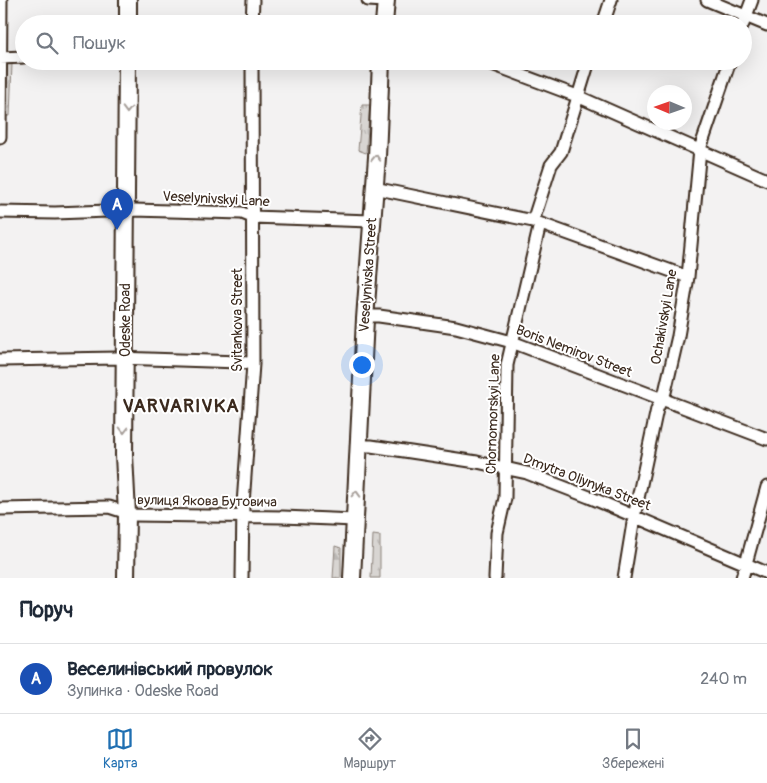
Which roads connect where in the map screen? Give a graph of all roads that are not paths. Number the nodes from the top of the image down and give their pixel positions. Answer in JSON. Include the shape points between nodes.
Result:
{"nodes":[{"id":1,"x":1,"y":0,"type":"edge"},
{"id":2,"x":128,"y":0,"type":"edge"},
{"id":3,"x":253,"y":0,"type":"edge"},
{"id":4,"x":368,"y":0,"type":"edge"},
{"id":5,"x":611,"y":0,"type":"edge"},
{"id":6,"x":707,"y":0,"type":"edge"},
{"id":7,"x":752,"y":0,"type":"edge"},
{"id":8,"x":386,"y":1,"type":"edge"},
{"id":9,"x":128,"y":15,"type":"edge"},
{"id":10,"x":252,"y":15,"type":"edge"},
{"id":11,"x":385,"y":15,"type":"edge"},
{"id":12,"x":606,"y":15,"type":"edge"},
{"id":13,"x":736,"y":15,"type":"edge"},
{"id":14,"x":746,"y":15,"type":"edge"},
{"id":15,"x":752,"y":21,"type":"edge"},
{"id":16,"x":767,"y":25,"type":"edge"},
{"id":17,"x":15,"y":57,"type":"edge"},
{"id":18,"x":1,"y":58,"type":"edge"},
{"id":19,"x":128,"y":70,"type":"edge"},
{"id":20,"x":252,"y":70,"type":"edge"},
{"id":21,"x":381,"y":70,"type":"edge"},
{"id":22,"x":508,"y":70,"type":"edge"},
{"id":23,"x":586,"y":70,"type":"edge"},
{"id":24,"x":727,"y":70,"type":"edge"},
{"id":25,"x":577,"y":96,"type":"junction"},
{"id":26,"x":0,"y":137,"type":"edge"},
{"id":27,"x":700,"y":149,"type":"junction"},
{"id":28,"x":767,"y":180,"type":"edge"},
{"id":29,"x":374,"y":188,"type":"junction"},
{"id":30,"x":126,"y":210,"type":"junction"},
{"id":31,"x":0,"y":212,"type":"edge"},
{"id":32,"x":252,"y":217,"type":"junction"},
{"id":33,"x":371,"y":221,"type":"junction"},
{"id":34,"x":537,"y":223,"type":"junction"},
{"id":35,"x":688,"y":276,"type":"junction"},
{"id":36,"x":365,"y":316,"type":"junction"},
{"id":37,"x":512,"y":342,"type":"junction"},
{"id":38,"x":125,"y":358,"type":"junction"},
{"id":39,"x":0,"y":360,"type":"edge"},
{"id":40,"x":252,"y":364,"type":"junction"},
{"id":41,"x":661,"y":400,"type":"junction"},
{"id":42,"x":767,"y":439,"type":"edge"},
{"id":43,"x":358,"y":446,"type":"junction"},
{"id":44,"x":506,"y":467,"type":"junction"},
{"id":45,"x":767,"y":487,"type":"edge"},
{"id":46,"x":0,"y":504,"type":"edge"},
{"id":47,"x":0,"y":509,"type":"edge"},
{"id":48,"x":127,"y":514,"type":"junction"},
{"id":49,"x":242,"y":516,"type":"junction"},
{"id":50,"x":634,"y":516,"type":"junction"},
{"id":51,"x":355,"y":520,"type":"junction"},
{"id":52,"x":747,"y":564,"type":"junction"},
{"id":53,"x":767,"y":573,"type":"edge"},
{"id":54,"x":126,"y":578,"type":"edge"},
{"id":55,"x":242,"y":578,"type":"edge"},
{"id":56,"x":352,"y":578,"type":"edge"},
{"id":57,"x":495,"y":578,"type":"edge"},
{"id":58,"x":624,"y":578,"type":"edge"},
{"id":59,"x":742,"y":578,"type":"edge"}],
"edges":[{"from":1,"to":18,"type":"street"},
{"from":2,"to":9,"type":"highway"},
{"from":3,"to":10,"type":"street"},
{"from":4,"to":8,"type":"street"},
{"from":5,"to":12,"type":"street"},
{"from":6,"to":13,"type":"street"},
{"from":7,"to":14,"type":"street"},
{"from":8,"to":11,"type":"highway"},
{"from":15,"to":16,"type":"street"},
{"from":17,"to":18,"type":"street"},
{"from":18,"to":26,"type":"street"},
{"from":19,"to":30,"type":"highway","name":"Odeske Road","one_way":true},
{"from":20,"to":32,"type":"street","name":"Svitankova Street"},
{"from":29,"to":21,"type":"highway","name":"Veselynivska Street","one_way":true},
{"from":22,"to":25,"type":"street"},
{"from":23,"to":25,"type":"street","name":"Chornomorskyi Lane"},
{"from":24,"to":27,"type":"street","name":"Ochakivskyi Lane"},
{"from":25,"to":27,"type":"street"},
{"from":25,"to":34,"type":"street","name":"Chornomorskyi Lane","via":[[560,152],[551,165]]},
{"from":27,"to":28,"type":"street"},
{"from":27,"to":35,"type":"street","name":"Ochakivskyi Lane"},
{"from":29,"to":33,"type":"highway","name":"Veselynivska Street"},
{"from":29,"to":34,"type":"street"},
{"from":30,"to":31,"type":"street","name":"Veselynivskyi Lane"},
{"from":30,"to":32,"type":"street","name":"Veselynivskyi Lane","via":[[242,213]]},
{"from":30,"to":38,"type":"highway","name":"Odeske Road"},
{"from":32,"to":33,"type":"street","name":"Veselynivskyi Lane"},
{"from":32,"to":40,"type":"street","name":"Svitankova Street"},
{"from":33,"to":36,"type":"highway","name":"Veselynivska Street"},
{"from":34,"to":35,"type":"street"},
{"from":34,"to":37,"type":"street","name":"Chornomorskyi Lane"},
{"from":35,"to":41,"type":"street","name":"Ochakivskyi Lane","via":[[678,336]]},
{"from":36,"to":37,"type":"street","name":"Boris Nemirov Street","via":[[456,327]]},
{"from":36,"to":43,"type":"highway","name":"Veselynivska Street"},
{"from":37,"to":41,"type":"street","name":"Boris Nemirov Street"},
{"from":37,"to":44,"type":"street","name":"Chornomorskyi Lane","via":[[507,365]]},
{"from":38,"to":39,"type":"street"},
{"from":38,"to":40,"type":"street"},
{"from":38,"to":48,"type":"highway","name":"Odeske Road","one_way":true},
{"from":40,"to":49,"type":"street","name":"Svitankova Street"},
{"from":41,"to":42,"type":"street","name":"Boris Nemirov Street"},
{"from":41,"to":50,"type":"street","name":"Ochakivskyi Lane"},
{"from":43,"to":44,"type":"street","name":"Dmytra Oliynyka Street"},
{"from":51,"to":43,"type":"highway","name":"Veselynivska Street","one_way":true},
{"from":44,"to":50,"type":"street","name":"Dmytra Oliynyka Street"},
{"from":44,"to":57,"type":"street","name":"Chornomorskyi Lane","via":[[505,498],[497,532]]},
{"from":45,"to":52,"type":"street"},
{"from":46,"to":47,"type":"street"},
{"from":47,"to":48,"type":"street","name":"вулиця Якова Бутовича","via":[[109,507]]},
{"from":48,"to":49,"type":"street","name":"вулиця Якова Бутовича"},
{"from":48,"to":54,"type":"highway","name":"Odeske Road"},
{"from":49,"to":51,"type":"street","name":"вулиця Якова Бутовича"},
{"from":49,"to":55,"type":"street","name":"Svitankova Street"},
{"from":50,"to":52,"type":"street","name":"Dmytra Oliynyka Street"},
{"from":50,"to":58,"type":"street","name":"Ochakivskyi Lane"},
{"from":51,"to":56,"type":"highway","name":"Veselynivska Street"},
{"from":52,"to":53,"type":"street","name":"Dmytra Oliynyka Street"},
{"from":52,"to":59,"type":"street"}]}
